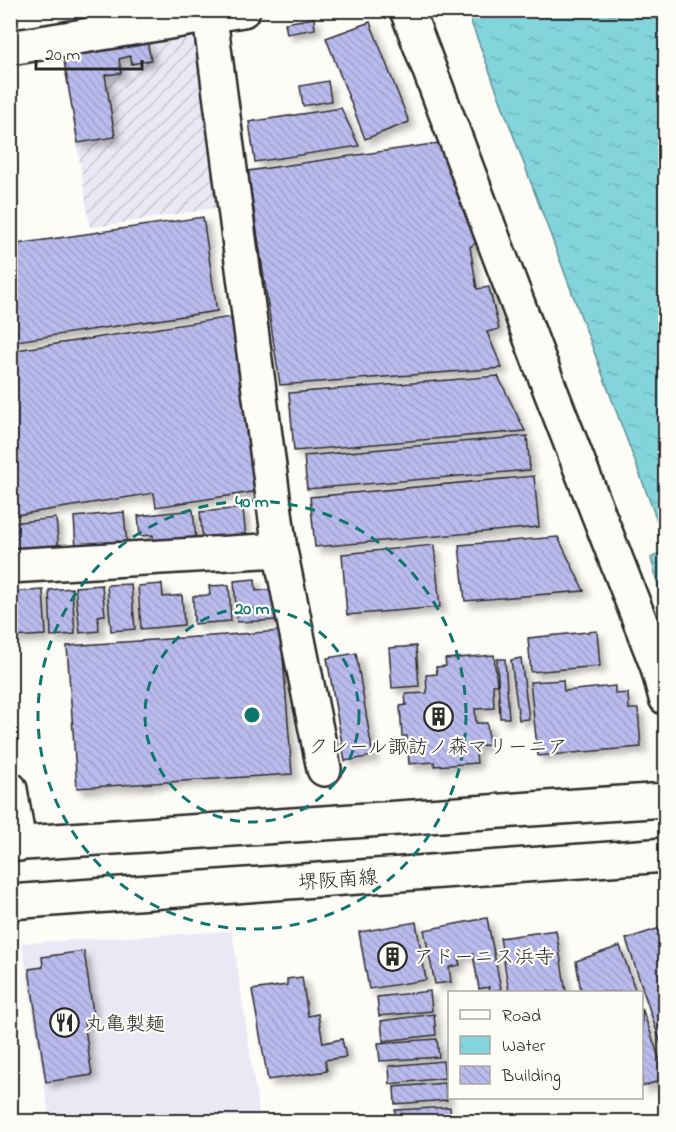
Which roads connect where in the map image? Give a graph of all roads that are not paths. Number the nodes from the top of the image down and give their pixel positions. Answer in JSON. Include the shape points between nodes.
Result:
{"nodes":[{"id":1,"x":243,"y":10,"type":"edge"},
{"id":2,"x":407,"y":10,"type":"edge"},
{"id":3,"x":209,"y":13,"type":"edge"},
{"id":4,"x":10,"y":48,"type":"edge"},
{"id":5,"x":280,"y":550,"type":"junction"},
{"id":6,"x":10,"y":566,"type":"edge"},
{"id":7,"x":666,"y":698,"type":"edge"},
{"id":8,"x":324,"y":769,"type":"dead end"},
{"id":9,"x":10,"y":789,"type":"edge"},
{"id":10,"x":666,"y":800,"type":"edge"},
{"id":11,"x":14,"y":844,"type":"edge"},
{"id":12,"x":666,"y":855,"type":"edge"},
{"id":13,"x":10,"y":902,"type":"edge"}],
"edges":[{"from":1,"to":3,"type":"street"},
{"from":2,"to":7,"type":"street","via":[[657,665]]},
{"from":3,"to":4,"type":"street"},
{"from":3,"to":5,"type":"street"},
{"from":5,"to":6,"type":"street"},
{"from":5,"to":8,"type":"street"},
{"from":9,"to":11,"type":"street"},
{"from":10,"to":11,"type":"street"},
{"from":12,"to":13,"type":"street","name":"堺阪南線"}]}
